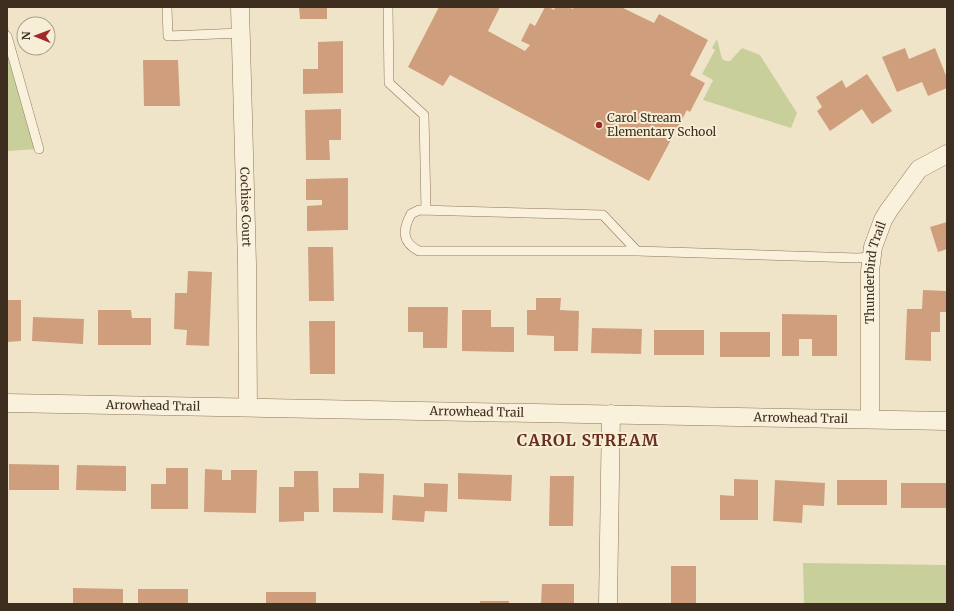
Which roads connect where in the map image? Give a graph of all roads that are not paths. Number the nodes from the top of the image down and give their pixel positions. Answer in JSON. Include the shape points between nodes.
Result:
{"nodes":[{"id":1,"x":167,"y":7,"type":"edge"},
{"id":2,"x":240,"y":7,"type":"edge"},
{"id":3,"x":388,"y":7,"type":"edge"},
{"id":4,"x":241,"y":33,"type":"junction"},
{"id":5,"x":7,"y":36,"type":"edge"},
{"id":6,"x":39,"y":149,"type":"dead end"},
{"id":7,"x":947,"y":154,"type":"edge"},
{"id":8,"x":426,"y":210,"type":"junction"},
{"id":9,"x":637,"y":251,"type":"junction"},
{"id":10,"x":872,"y":257,"type":"junction"},
{"id":11,"x":7,"y":403,"type":"edge"},
{"id":12,"x":248,"y":407,"type":"junction"},
{"id":13,"x":612,"y":414,"type":"junction"},
{"id":14,"x":870,"y":420,"type":"junction"},
{"id":15,"x":947,"y":421,"type":"edge"},
{"id":16,"x":608,"y":604,"type":"edge"}],
"edges":[{"from":1,"to":4,"type":"lane","via":[[168,36]]},
{"from":2,"to":4,"type":"street","name":"Cochise Court"},
{"from":3,"to":8,"type":"lane","via":[[389,83],[424,115]]},
{"from":4,"to":12,"type":"street","name":"Cochise Court"},
{"from":5,"to":6,"type":"lane"},
{"from":7,"to":10,"type":"street","name":"Thunderbird Trail","via":[[919,169],[883,220]]},
{"from":8,"to":9,"type":"lane","via":[[603,215]]},
{"from":8,"to":9,"type":"lane","via":[[411,214],[405,225],[405,237],[410,247],[418,251]]},
{"from":9,"to":10,"type":"lane"},
{"from":10,"to":14,"type":"street","name":"Thunderbird Trail"},
{"from":11,"to":12,"type":"street","name":"Arrowhead Trail"},
{"from":12,"to":13,"type":"street","name":"Arrowhead Trail"},
{"from":13,"to":14,"type":"street","name":"Arrowhead Trail"},
{"from":13,"to":16,"type":"street"},
{"from":14,"to":15,"type":"street","name":"Arrowhead Trail"}]}
